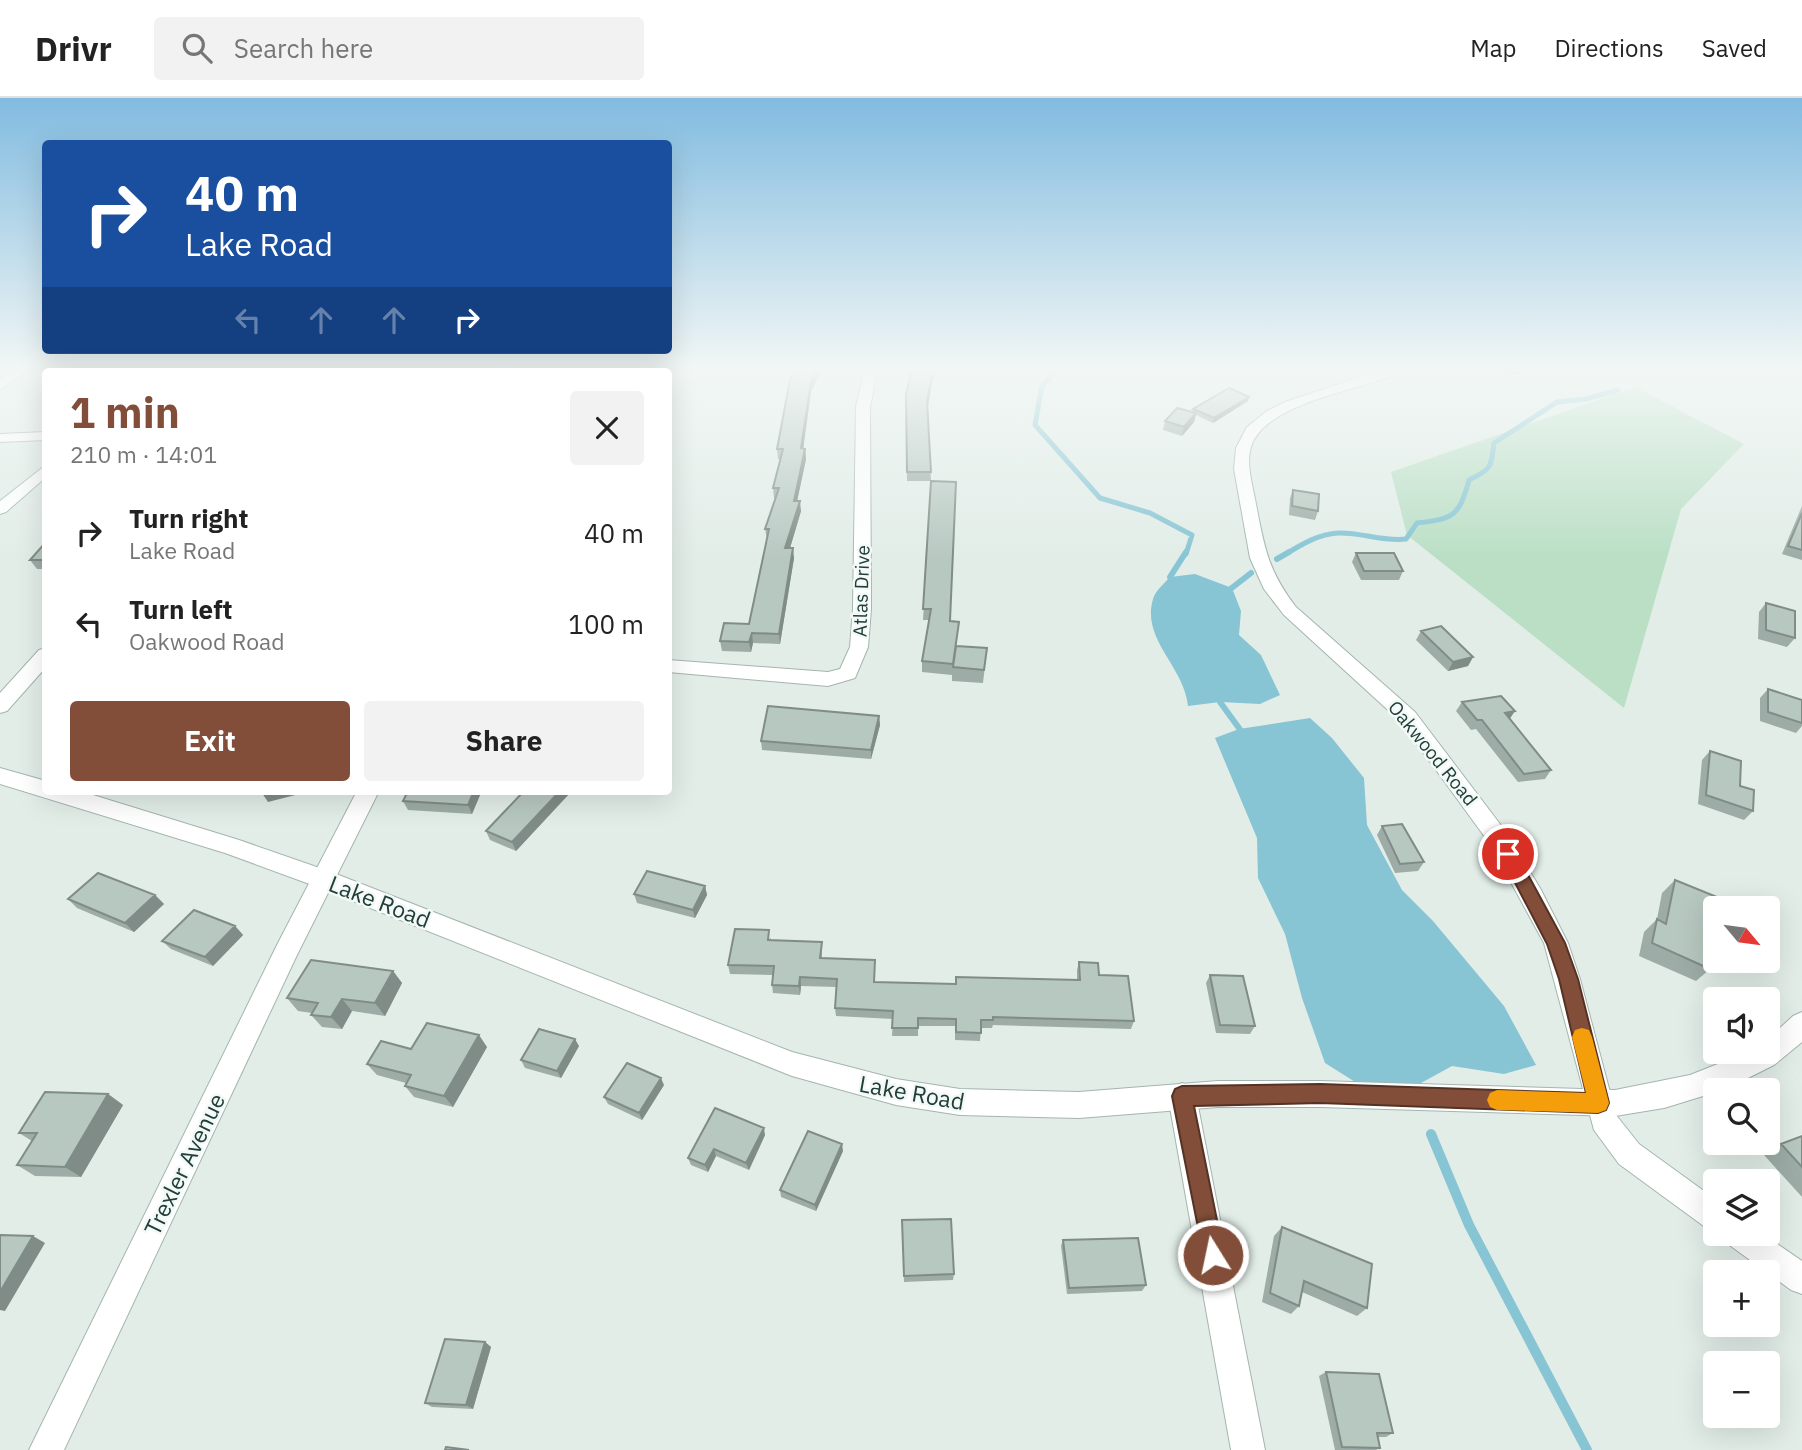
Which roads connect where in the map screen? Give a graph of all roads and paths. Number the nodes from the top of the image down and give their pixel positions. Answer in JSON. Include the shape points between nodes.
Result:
{"nodes":[{"id":1,"x":863,"y":431,"type":"edge"},
{"id":2,"x":1251,"y":431,"type":"edge"},
{"id":3,"x":42,"y":436,"type":"edge"},
{"id":4,"x":0,"y":438,"type":"edge"},
{"id":5,"x":42,"y":459,"type":"edge"},
{"id":6,"x":42,"y":472,"type":"edge"},
{"id":7,"x":0,"y":494,"type":"edge"},
{"id":8,"x":0,"y":509,"type":"edge"},
{"id":9,"x":42,"y":659,"type":"edge"},
{"id":10,"x":672,"y":666,"type":"edge"},
{"id":11,"x":0,"y":706,"type":"edge"},
{"id":12,"x":0,"y":776,"type":"edge"},
{"id":13,"x":42,"y":788,"type":"edge"},
{"id":14,"x":67,"y":795,"type":"edge"},
{"id":15,"x":366,"y":795,"type":"edge"},
{"id":16,"x":323,"y":879,"type":"junction"},
{"id":17,"x":1802,"y":1024,"type":"edge"},
{"id":18,"x":1182,"y":1096,"type":"junction"},
{"id":19,"x":1598,"y":1103,"type":"junction"},
{"id":20,"x":1703,"y":1208,"type":"edge"},
{"id":21,"x":1755,"y":1246,"type":"edge"},
{"id":22,"x":1802,"y":1279,"type":"edge"},
{"id":23,"x":46,"y":1450,"type":"edge"},
{"id":24,"x":1248,"y":1450,"type":"edge"}],
"edges":[{"from":1,"to":10,"type":"street","name":"Atlas Drive","via":[[862,608],[852,668],[843,676],[828,679]]},
{"from":2,"to":19,"type":"street","name":"Oakwood Road","via":[[1243,448],[1242,469],[1254,544],[1265,574],[1282,602],[1408,717],[1499,838],[1544,918],[1568,979]]},
{"from":3,"to":4,"type":"street"},
{"from":5,"to":7,"type":"street"},
{"from":6,"to":8,"type":"street"},
{"from":9,"to":11,"type":"street"},
{"from":12,"to":13,"type":"street"},
{"from":14,"to":16,"type":"street","name":"Lake Road"},
{"from":15,"to":16,"type":"street","name":"Trexler Avenue"},
{"from":16,"to":18,"type":"street","name":"Lake Road","via":[[840,1079],[909,1094],[1005,1105],[1079,1105]]},
{"from":16,"to":23,"type":"street","name":"Trexler Avenue"},
{"from":17,"to":19,"type":"street","name":"Lake Road","via":[[1765,1056],[1735,1072],[1660,1096]]},
{"from":18,"to":19,"type":"street","name":"Lake Road","via":[[1320,1094]]},
{"from":18,"to":24,"type":"street"},
{"from":19,"to":20,"type":"street","name":"Oakwood Road","via":[[1604,1121],[1629,1154]]},
{"from":21,"to":22,"type":"street"}]}
